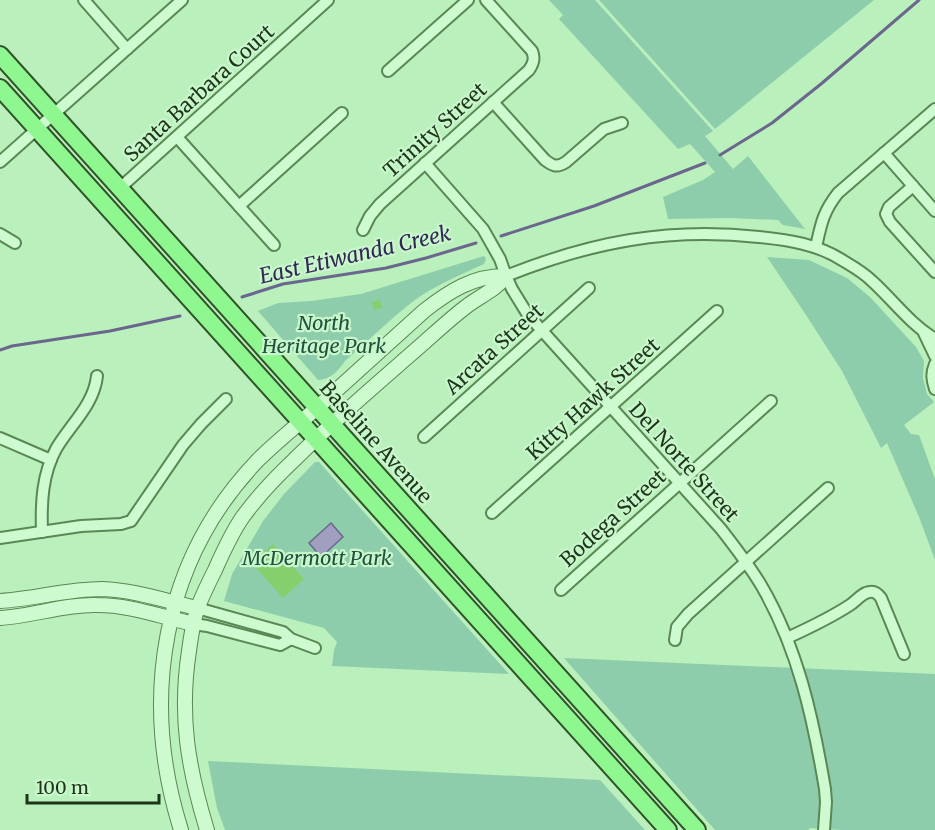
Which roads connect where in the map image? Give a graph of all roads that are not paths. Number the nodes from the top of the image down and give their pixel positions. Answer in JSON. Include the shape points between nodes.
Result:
{"nodes":[{"id":1,"x":84,"y":0,"type":"edge"},
{"id":2,"x":182,"y":0,"type":"edge"},
{"id":3,"x":328,"y":0,"type":"edge"},
{"id":4,"x":468,"y":0,"type":"edge"},
{"id":5,"x":486,"y":0,"type":"edge"},
{"id":6,"x":127,"y":49,"type":"junction"},
{"id":7,"x":0,"y":55,"type":"edge"},
{"id":8,"x":388,"y":71,"type":"dead end"},
{"id":9,"x":0,"y":88,"type":"edge"},
{"id":10,"x":493,"y":102,"type":"junction"},
{"id":11,"x":935,"y":110,"type":"edge"},
{"id":12,"x":342,"y":113,"type":"dead end"},
{"id":13,"x":54,"y":115,"type":"junction"},
{"id":14,"x":622,"y":123,"type":"dead end"},
{"id":15,"x":38,"y":129,"type":"junction"},
{"id":16,"x":177,"y":136,"type":"junction"},
{"id":17,"x":884,"y":153,"type":"junction"},
{"id":18,"x":0,"y":162,"type":"edge"},
{"id":19,"x":425,"y":164,"type":"junction"},
{"id":20,"x":913,"y":186,"type":"junction"},
{"id":21,"x":120,"y":188,"type":"junction"},
{"id":22,"x":239,"y":206,"type":"junction"},
{"id":23,"x":935,"y":212,"type":"edge"},
{"id":24,"x":363,"y":230,"type":"dead end"},
{"id":25,"x":0,"y":234,"type":"edge"},
{"id":26,"x":15,"y":243,"type":"dead end"},
{"id":27,"x":274,"y":245,"type":"dead end"},
{"id":28,"x":816,"y":248,"type":"junction"},
{"id":29,"x":935,"y":272,"type":"edge"},
{"id":30,"x":506,"y":276,"type":"junction"},
{"id":31,"x":589,"y":288,"type":"dead end"},
{"id":32,"x":717,"y":311,"type":"dead end"},
{"id":33,"x":541,"y":330,"type":"junction"},
{"id":34,"x":924,"y":332,"type":"junction"},
{"id":35,"x":935,"y":339,"type":"edge"},
{"id":36,"x":935,"y":356,"type":"edge"},
{"id":37,"x":935,"y":364,"type":"edge"},
{"id":38,"x":97,"y":376,"type":"dead end"},
{"id":39,"x":935,"y":389,"type":"edge"},
{"id":40,"x":226,"y":399,"type":"dead end"},
{"id":41,"x":771,"y":401,"type":"dead end"},
{"id":42,"x":610,"y":406,"type":"junction"},
{"id":43,"x":317,"y":408,"type":"junction"},
{"id":44,"x":301,"y":422,"type":"junction"},
{"id":45,"x":332,"y":424,"type":"junction"},
{"id":46,"x":424,"y":436,"type":"dead end"},
{"id":47,"x":0,"y":438,"type":"edge"},
{"id":48,"x":316,"y":439,"type":"junction"},
{"id":49,"x":51,"y":460,"type":"junction"},
{"id":50,"x":680,"y":483,"type":"junction"},
{"id":51,"x":828,"y":488,"type":"dead end"},
{"id":52,"x":492,"y":513,"type":"dead end"},
{"id":53,"x":42,"y":532,"type":"junction"},
{"id":54,"x":0,"y":538,"type":"edge"},
{"id":55,"x":746,"y":562,"type":"junction"},
{"id":56,"x":561,"y":590,"type":"dead end"},
{"id":57,"x":0,"y":601,"type":"edge"},
{"id":58,"x":175,"y":603,"type":"junction"},
{"id":59,"x":198,"y":609,"type":"junction"},
{"id":60,"x":0,"y":618,"type":"edge"},
{"id":61,"x":171,"y":619,"type":"junction"},
{"id":62,"x":194,"y":624,"type":"junction"},
{"id":63,"x":787,"y":638,"type":"junction"},
{"id":64,"x":291,"y":639,"type":"junction"},
{"id":65,"x":675,"y":640,"type":"dead end"},
{"id":66,"x":315,"y":648,"type":"dead end"},
{"id":67,"x":904,"y":654,"type":"dead end"},
{"id":68,"x":180,"y":830,"type":"edge"},
{"id":69,"x":207,"y":830,"type":"edge"},
{"id":70,"x":668,"y":830,"type":"edge"},
{"id":71,"x":697,"y":830,"type":"edge"},
{"id":72,"x":824,"y":830,"type":"edge"}],
"edges":[{"from":1,"to":6,"type":"street"},
{"from":2,"to":6,"type":"street"},
{"from":3,"to":16,"type":"street","name":"Santa Barbara Court"},
{"from":4,"to":8,"type":"street"},
{"from":5,"to":10,"type":"street","name":"Trinity Street","via":[[532,51],[534,60],[530,70]]},
{"from":6,"to":13,"type":"street"},
{"from":7,"to":13,"type":"main road","name":"Baseline Avenue"},
{"from":9,"to":15,"type":"main road"},
{"from":10,"to":14,"type":"street","via":[[545,160],[555,166],[561,166],[604,129]]},
{"from":10,"to":19,"type":"street","name":"Trinity Street"},
{"from":11,"to":17,"type":"street"},
{"from":12,"to":22,"type":"street"},
{"from":13,"to":15,"type":"street"},
{"from":13,"to":21,"type":"main road","name":"Baseline Avenue"},
{"from":15,"to":18,"type":"street"},
{"from":15,"to":44,"type":"main road"},
{"from":16,"to":21,"type":"street","name":"Santa Barbara Court"},
{"from":16,"to":22,"type":"street"},
{"from":17,"to":20,"type":"street"},
{"from":17,"to":28,"type":"street","via":[[827,207]]},
{"from":19,"to":24,"type":"street","name":"Trinity Street","via":[[380,204]]},
{"from":19,"to":30,"type":"street","name":"Del Norte Street","via":[[483,229]]},
{"from":20,"to":23,"type":"street"},
{"from":20,"to":29,"type":"street","via":[[886,213]]},
{"from":21,"to":43,"type":"main road","name":"Baseline Avenue"},
{"from":22,"to":27,"type":"street"},
{"from":25,"to":26,"type":"street"},
{"from":28,"to":30,"type":"street","via":[[741,235],[646,237],[563,255]]},
{"from":28,"to":34,"type":"street","via":[[870,279]]},
{"from":30,"to":33,"type":"street","name":"Del Norte Street"},
{"from":30,"to":43,"type":"street","via":[[482,278],[434,303]]},
{"from":30,"to":45,"type":"street"},
{"from":31,"to":33,"type":"street","name":"Arcata Street"},
{"from":32,"to":42,"type":"street","name":"Kitty Hawk Street"},
{"from":33,"to":42,"type":"street","name":"Del Norte Street"},
{"from":33,"to":46,"type":"street","name":"Arcata Street"},
{"from":34,"to":35,"type":"street"},
{"from":34,"to":36,"type":"street"},
{"from":37,"to":39,"type":"street"},
{"from":38,"to":49,"type":"street","via":[[93,394]]},
{"from":40,"to":53,"type":"street","via":[[183,445],[131,521]]},
{"from":41,"to":50,"type":"street","name":"Bodega Street"},
{"from":42,"to":50,"type":"street","name":"Del Norte Street"},
{"from":42,"to":52,"type":"street","name":"Kitty Hawk Street"},
{"from":43,"to":44,"type":"street"},
{"from":43,"to":45,"type":"main road","name":"Baseline Avenue"},
{"from":44,"to":48,"type":"main road"},
{"from":44,"to":58,"type":"street","via":[[259,460],[223,504],[197,548]]},
{"from":45,"to":48,"type":"street"},
{"from":45,"to":71,"type":"main road","name":"Baseline Avenue"},
{"from":47,"to":49,"type":"street"},
{"from":48,"to":59,"type":"street","via":[[273,480],[242,518]]},
{"from":48,"to":70,"type":"main road"},
{"from":49,"to":53,"type":"street","via":[[42,500]]},
{"from":50,"to":55,"type":"street","name":"Del Norte Street"},
{"from":50,"to":56,"type":"street","name":"Bodega Street"},
{"from":51,"to":55,"type":"street"},
{"from":53,"to":54,"type":"street"},
{"from":55,"to":63,"type":"street","name":"Del Norte Street"},
{"from":55,"to":65,"type":"street","via":[[682,620]]},
{"from":57,"to":58,"type":"street","via":[[101,589]]},
{"from":58,"to":59,"type":"street"},
{"from":58,"to":61,"type":"street"},
{"from":59,"to":62,"type":"street"},
{"from":59,"to":64,"type":"street","via":[[283,632]]},
{"from":60,"to":61,"type":"street","via":[[96,604],[138,609]]},
{"from":61,"to":62,"type":"street"},
{"from":61,"to":68,"type":"street","via":[[161,674],[161,723],[166,771]]},
{"from":62,"to":64,"type":"street","via":[[280,645]]},
{"from":62,"to":69,"type":"street","via":[[186,673],[184,723]]},
{"from":63,"to":67,"type":"street","via":[[872,591],[881,598]]},
{"from":63,"to":72,"type":"street","name":"Del Norte Street","via":[[813,725],[825,789]]},
{"from":64,"to":66,"type":"street"}]}
